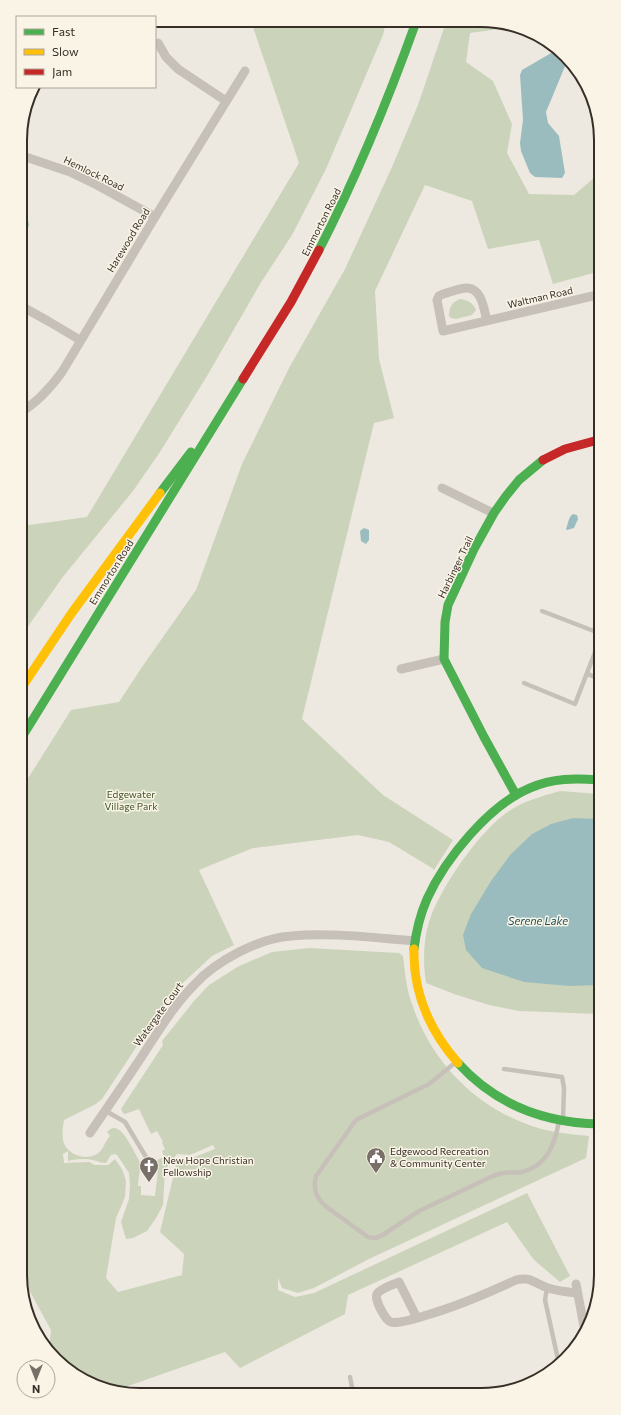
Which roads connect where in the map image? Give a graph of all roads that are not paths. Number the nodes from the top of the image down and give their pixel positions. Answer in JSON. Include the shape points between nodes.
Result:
{"nodes":[{"id":1,"x":414,"y":27,"type":"edge"},
{"id":2,"x":158,"y":43,"type":"dead end"},
{"id":3,"x":245,"y":71,"type":"dead end"},
{"id":4,"x":226,"y":101,"type":"junction"},
{"id":5,"x":27,"y":157,"type":"edge"},
{"id":6,"x":155,"y":217,"type":"junction"},
{"id":7,"x":594,"y":296,"type":"edge"},
{"id":8,"x":27,"y":309,"type":"edge"},
{"id":9,"x":487,"y":321,"type":"junction"},
{"id":10,"x":80,"y":340,"type":"junction"},
{"id":11,"x":27,"y":408,"type":"edge"},
{"id":12,"x":219,"y":420,"type":"junction"},
{"id":13,"x":594,"y":441,"type":"edge"},
{"id":14,"x":442,"y":488,"type":"dead end"},
{"id":15,"x":493,"y":513,"type":"junction"},
{"id":16,"x":542,"y":611,"type":"dead end"},
{"id":17,"x":594,"y":631,"type":"edge"},
{"id":18,"x":594,"y":655,"type":"edge"},
{"id":19,"x":444,"y":660,"type":"junction"},
{"id":20,"x":401,"y":669,"type":"dead end"},
{"id":21,"x":587,"y":674,"type":"junction"},
{"id":22,"x":594,"y":676,"type":"edge"},
{"id":23,"x":27,"y":680,"type":"edge"},
{"id":24,"x":524,"y":683,"type":"dead end"},
{"id":25,"x":27,"y":729,"type":"edge"},
{"id":26,"x":594,"y":780,"type":"edge"},
{"id":27,"x":516,"y":795,"type":"junction"},
{"id":28,"x":415,"y":940,"type":"junction"},
{"id":29,"x":456,"y":1062,"type":"junction"},
{"id":30,"x":504,"y":1069,"type":"dead end"},
{"id":31,"x":106,"y":1111,"type":"junction"},
{"id":32,"x":561,"y":1120,"type":"junction"},
{"id":33,"x":594,"y":1124,"type":"edge"},
{"id":34,"x":90,"y":1133,"type":"dead end"},
{"id":35,"x":146,"y":1157,"type":"dead end"},
{"id":36,"x":547,"y":1288,"type":"junction"},
{"id":37,"x":417,"y":1318,"type":"junction"},
{"id":38,"x":584,"y":1321,"type":"edge"},
{"id":39,"x":558,"y":1358,"type":"edge"},
{"id":40,"x":350,"y":1377,"type":"dead end"},
{"id":41,"x":352,"y":1388,"type":"edge"}],
"edges":[{"from":1,"to":12,"type":"main road","name":"Emmorton Road","via":[[374,133],[331,228],[291,302]]},
{"from":2,"to":4,"type":"street","via":[[166,57],[178,69]]},
{"from":3,"to":4,"type":"street","name":"Harewood Road"},
{"from":4,"to":6,"type":"street","name":"Harewood Road"},
{"from":5,"to":6,"type":"street","name":"Hemlock Road","via":[[70,172]]},
{"from":6,"to":10,"type":"street","name":"Harewood Road"},
{"from":7,"to":9,"type":"street","name":"Waltman Road"},
{"from":8,"to":10,"type":"street"},
{"from":9,"to":9,"type":"street","name":"Waltman Road","via":[[444,331],[437,300],[443,294],[467,288],[474,290],[480,296]]},
{"from":10,"to":11,"type":"street","name":"Harewood Road","via":[[52,385]]},
{"from":12,"to":23,"type":"main road","name":"Emmorton Road","via":[[186,458],[146,512]]},
{"from":12,"to":25,"type":"main road","name":"Emmorton Road"},
{"from":13,"to":15,"type":"main road","name":"Harbinger Trail","via":[[546,458],[526,473]]},
{"from":14,"to":15,"type":"street"},
{"from":15,"to":19,"type":"main road","name":"Harbinger Trail","via":[[448,605]]},
{"from":16,"to":17,"type":"lane"},
{"from":18,"to":21,"type":"lane"},
{"from":19,"to":20,"type":"street"},
{"from":19,"to":27,"type":"main road","name":"Harbinger Trail"},
{"from":21,"to":22,"type":"lane"},
{"from":21,"to":24,"type":"lane","via":[[576,704]]},
{"from":26,"to":27,"type":"main road","via":[[556,780]]},
{"from":27,"to":28,"type":"main road","via":[[496,808],[454,854],[422,910]]},
{"from":28,"to":29,"type":"main road","via":[[415,970],[421,1001]]},
{"from":28,"to":31,"type":"street","name":"Watergate Court","via":[[290,936],[263,942],[240,951],[195,983],[160,1029]]},
{"from":29,"to":32,"type":"main road","via":[[484,1088],[507,1103]]},
{"from":29,"to":32,"type":"lane","via":[[429,1084],[356,1120],[316,1176],[314,1183],[323,1204],[368,1237],[381,1236],[419,1211],[491,1176],[522,1172],[532,1168],[551,1150]]},
{"from":30,"to":32,"type":"lane","via":[[562,1077],[564,1088]]},
{"from":31,"to":34,"type":"street","name":"Watergate Court"},
{"from":31,"to":35,"type":"lane","via":[[125,1122]]},
{"from":32,"to":33,"type":"main road"},
{"from":36,"to":37,"type":"street","via":[[530,1279],[516,1280],[455,1307]]},
{"from":36,"to":38,"type":"street","via":[[576,1288]]},
{"from":36,"to":39,"type":"lane","via":[[545,1300]]},
{"from":37,"to":37,"type":"street","via":[[399,1282],[376,1295],[376,1300],[390,1322]]},
{"from":40,"to":41,"type":"lane"}]}
